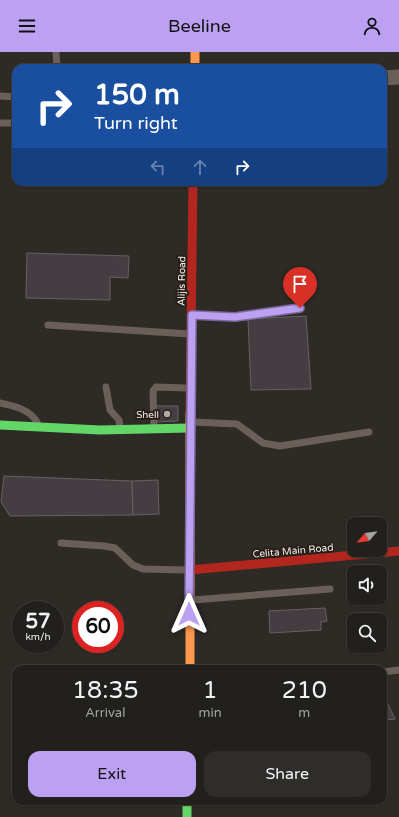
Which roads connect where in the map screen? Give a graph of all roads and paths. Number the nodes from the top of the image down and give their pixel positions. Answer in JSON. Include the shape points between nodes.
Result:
{"nodes":[{"id":1,"x":56,"y":52,"type":"edge"},
{"id":2,"x":195,"y":52,"type":"edge"},
{"id":3,"x":57,"y":64,"type":"edge"},
{"id":4,"x":195,"y":64,"type":"edge"},
{"id":5,"x":399,"y":77,"type":"edge"},
{"id":6,"x":387,"y":78,"type":"edge"},
{"id":7,"x":0,"y":96,"type":"edge"},
{"id":8,"x":12,"y":97,"type":"edge"},
{"id":9,"x":0,"y":122,"type":"edge"},
{"id":10,"x":12,"y":123,"type":"edge"},
{"id":11,"x":193,"y":186,"type":"edge"},
{"id":12,"x":300,"y":308,"type":"dead end"},
{"id":13,"x":192,"y":315,"type":"junction"},
{"id":14,"x":48,"y":325,"type":"dead end"},
{"id":15,"x":191,"y":334,"type":"junction"},
{"id":16,"x":106,"y":387,"type":"dead end"},
{"id":17,"x":191,"y":388,"type":"junction"},
{"id":18,"x":0,"y":403,"type":"edge"},
{"id":19,"x":0,"y":425,"type":"edge"},
{"id":20,"x":190,"y":425,"type":"junction"},
{"id":21,"x":39,"y":426,"type":"junction"},
{"id":22,"x":154,"y":428,"type":"junction"},
{"id":23,"x":121,"y":430,"type":"junction"},
{"id":24,"x":369,"y":432,"type":"dead end"},
{"id":25,"x":61,"y":543,"type":"dead end"},
{"id":26,"x":399,"y":551,"type":"edge"},
{"id":27,"x":189,"y":570,"type":"junction"},
{"id":28,"x":330,"y":589,"type":"dead end"},
{"id":29,"x":189,"y":600,"type":"junction"},
{"id":30,"x":190,"y":665,"type":"edge"},
{"id":31,"x":399,"y":670,"type":"edge"},
{"id":32,"x":387,"y":672,"type":"edge"},
{"id":33,"x":187,"y":805,"type":"edge"},
{"id":34,"x":187,"y":817,"type":"edge"}],
"edges":[{"from":1,"to":3,"type":"lane"},
{"from":2,"to":4,"type":"main road"},
{"from":5,"to":6,"type":"street"},
{"from":7,"to":8,"type":"lane"},
{"from":9,"to":10,"type":"lane"},
{"from":11,"to":13,"type":"main road","name":"Alijis Road"},
{"from":12,"to":13,"type":"lane","via":[[235,317]]},
{"from":13,"to":15,"type":"main road","name":"Alijis Road"},
{"from":14,"to":15,"type":"lane"},
{"from":15,"to":17,"type":"main road","name":"Alijis Road"},
{"from":16,"to":23,"type":"lane","via":[[110,410],[119,420]]},
{"from":17,"to":20,"type":"main road","name":"Alijis Road"},
{"from":17,"to":22,"type":"lane","via":[[156,386],[153,391]]},
{"from":18,"to":21,"type":"lane","via":[[23,409],[31,414]]},
{"from":19,"to":21,"type":"main road"},
{"from":20,"to":22,"type":"main road"},
{"from":20,"to":24,"type":"lane","via":[[237,424],[263,443],[280,446]]},
{"from":20,"to":27,"type":"main road","name":"Alijis Road"},
{"from":21,"to":23,"type":"main road"},
{"from":22,"to":23,"type":"main road"},
{"from":25,"to":27,"type":"lane","via":[[115,548],[133,565],[143,569]]},
{"from":26,"to":27,"type":"main road","name":"Celita Main Road"},
{"from":27,"to":29,"type":"main road","name":"Alijis Road"},
{"from":28,"to":29,"type":"lane"},
{"from":29,"to":30,"type":"main road","name":"Alijis Road"},
{"from":31,"to":32,"type":"lane"},
{"from":33,"to":34,"type":"main road"}]}
